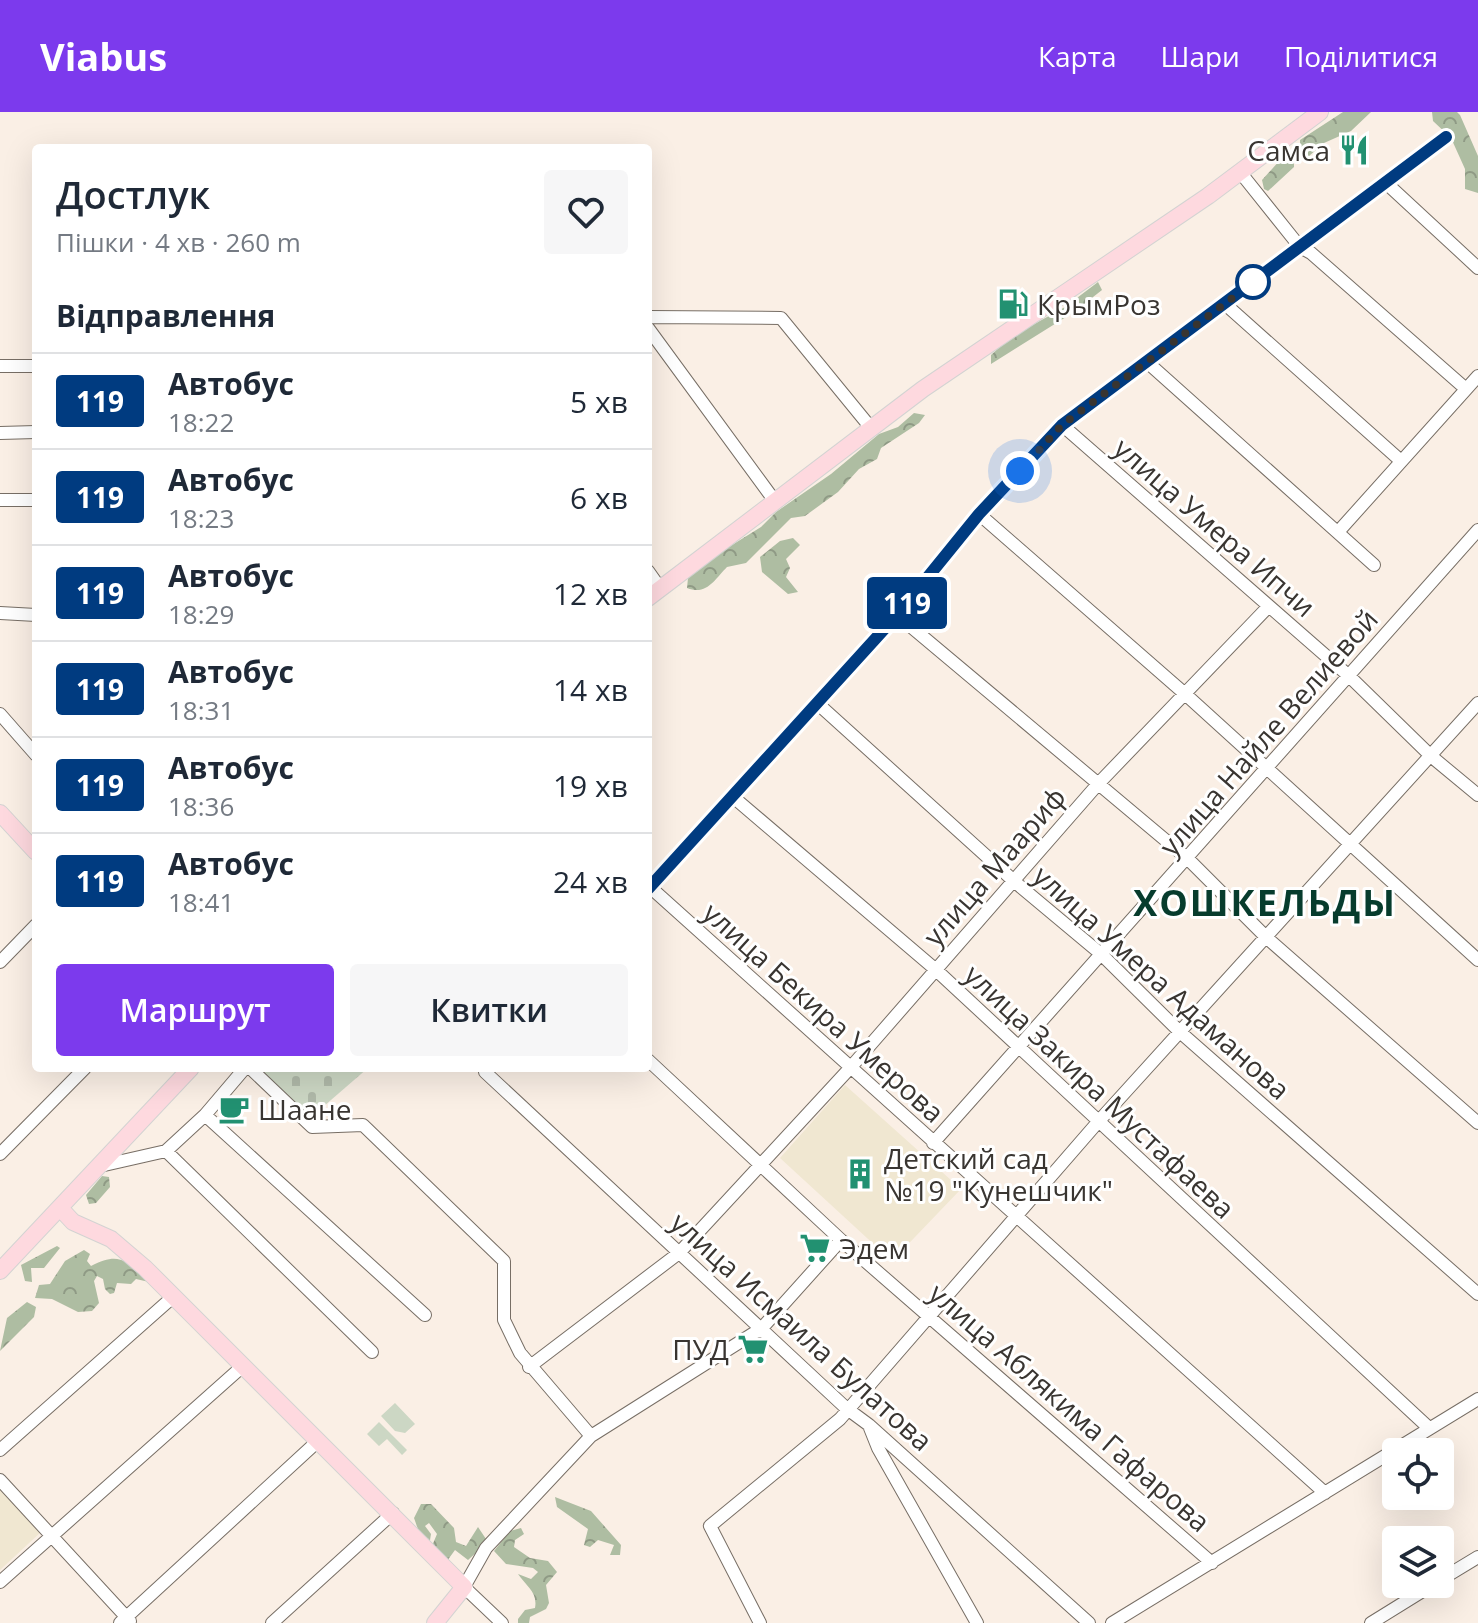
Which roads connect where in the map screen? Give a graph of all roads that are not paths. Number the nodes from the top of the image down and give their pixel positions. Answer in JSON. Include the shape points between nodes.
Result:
{"nodes":[{"id":1,"x":1320,"y":112,"type":"edge"},
{"id":2,"x":1446,"y":137,"type":"dead end"},
{"id":3,"x":1240,"y":172,"type":"junction"},
{"id":4,"x":1385,"y":182,"type":"junction"},
{"id":5,"x":1300,"y":247,"type":"junction"},
{"id":6,"x":1478,"y":268,"type":"edge"},
{"id":7,"x":1225,"y":304,"type":"junction"},
{"id":8,"x":652,"y":317,"type":"edge"},
{"id":9,"x":652,"y":333,"type":"edge"},
{"id":10,"x":1147,"y":362,"type":"junction"},
{"id":11,"x":0,"y":366,"type":"edge"},
{"id":12,"x":32,"y":366,"type":"edge"},
{"id":13,"x":1478,"y":376,"type":"edge"},
{"id":14,"x":1466,"y":389,"type":"junction"},
{"id":15,"x":1062,"y":425,"type":"junction"},
{"id":16,"x":871,"y":428,"type":"junction"},
{"id":17,"x":32,"y":432,"type":"edge"},
{"id":18,"x":0,"y":433,"type":"edge"},
{"id":19,"x":1401,"y":461,"type":"junction"},
{"id":20,"x":0,"y":500,"type":"edge"},
{"id":21,"x":32,"y":500,"type":"edge"},
{"id":22,"x":774,"y":500,"type":"junction"},
{"id":23,"x":979,"y":514,"type":"junction"},
{"id":24,"x":1478,"y":530,"type":"edge"},
{"id":25,"x":1338,"y":532,"type":"junction"},
{"id":26,"x":1374,"y":565,"type":"dead end"},
{"id":27,"x":654,"y":593,"type":"edge"},
{"id":28,"x":1269,"y":606,"type":"junction"},
{"id":29,"x":0,"y":613,"type":"edge"},
{"id":30,"x":32,"y":615,"type":"edge"},
{"id":31,"x":897,"y":615,"type":"junction"},
{"id":32,"x":1349,"y":676,"type":"junction"},
{"id":33,"x":1184,"y":693,"type":"junction"},
{"id":34,"x":817,"y":703,"type":"junction"},
{"id":35,"x":1478,"y":703,"type":"edge"},
{"id":36,"x":0,"y":714,"type":"edge"},
{"id":37,"x":32,"y":750,"type":"edge"},
{"id":38,"x":1432,"y":757,"type":"junction"},
{"id":39,"x":1267,"y":768,"type":"junction"},
{"id":40,"x":1098,"y":784,"type":"junction"},
{"id":41,"x":1478,"y":795,"type":"edge"},
{"id":42,"x":732,"y":796,"type":"junction"},
{"id":43,"x":0,"y":813,"type":"edge"},
{"id":44,"x":1351,"y":845,"type":"junction"},
{"id":45,"x":32,"y":848,"type":"edge"},
{"id":46,"x":1188,"y":859,"type":"junction"},
{"id":47,"x":1015,"y":882,"type":"junction"},
{"id":48,"x":652,"y":885,"type":"edge"},
{"id":49,"x":652,"y":891,"type":"edge"},
{"id":50,"x":32,"y":929,"type":"edge"},
{"id":51,"x":1267,"y":938,"type":"junction"},
{"id":52,"x":1101,"y":954,"type":"junction"},
{"id":53,"x":1478,"y":960,"type":"edge"},
{"id":54,"x":0,"y":962,"type":"edge"},
{"id":55,"x":935,"y":969,"type":"junction"},
{"id":56,"x":1180,"y":1032,"type":"junction"},
{"id":57,"x":1019,"y":1048,"type":"junction"},
{"id":58,"x":652,"y":1064,"type":"edge"},
{"id":59,"x":851,"y":1067,"type":"junction"},
{"id":60,"x":81,"y":1072,"type":"edge"},
{"id":61,"x":187,"y":1072,"type":"edge"},
{"id":62,"x":244,"y":1072,"type":"edge"},
{"id":63,"x":252,"y":1072,"type":"edge"},
{"id":64,"x":489,"y":1072,"type":"edge"},
{"id":65,"x":205,"y":1115,"type":"junction"},
{"id":66,"x":1098,"y":1122,"type":"junction"},
{"id":67,"x":1478,"y":1123,"type":"edge"},
{"id":68,"x":933,"y":1143,"type":"junction"},
{"id":69,"x":166,"y":1151,"type":"junction"},
{"id":70,"x":0,"y":1154,"type":"edge"},
{"id":71,"x":762,"y":1165,"type":"junction"},
{"id":72,"x":100,"y":1166,"type":"junction"},
{"id":73,"x":60,"y":1208,"type":"junction"},
{"id":74,"x":1017,"y":1218,"type":"junction"},
{"id":75,"x":841,"y":1240,"type":"junction"},
{"id":76,"x":679,"y":1253,"type":"junction"},
{"id":77,"x":0,"y":1271,"type":"edge"},
{"id":78,"x":1478,"y":1294,"type":"edge"},
{"id":79,"x":174,"y":1296,"type":"junction"},
{"id":80,"x":425,"y":1315,"type":"dead end"},
{"id":81,"x":930,"y":1315,"type":"junction"},
{"id":82,"x":762,"y":1328,"type":"junction"},
{"id":83,"x":372,"y":1352,"type":"dead end"},
{"id":84,"x":244,"y":1365,"type":"junction"},
{"id":85,"x":529,"y":1367,"type":"junction"},
{"id":86,"x":1478,"y":1399,"type":"edge"},
{"id":87,"x":846,"y":1408,"type":"junction"},
{"id":88,"x":869,"y":1425,"type":"junction"},
{"id":89,"x":1429,"y":1428,"type":"junction"},
{"id":90,"x":591,"y":1436,"type":"junction"},
{"id":91,"x":319,"y":1440,"type":"junction"},
{"id":92,"x":0,"y":1450,"type":"edge"},
{"id":93,"x":0,"y":1480,"type":"edge"},
{"id":94,"x":1325,"y":1493,"type":"junction"},
{"id":95,"x":393,"y":1513,"type":"junction"},
{"id":96,"x":50,"y":1535,"type":"junction"},
{"id":97,"x":1478,"y":1557,"type":"edge"},
{"id":98,"x":1212,"y":1563,"type":"junction"},
{"id":99,"x":1454,"y":1572,"type":"edge"},
{"id":100,"x":0,"y":1582,"type":"edge"},
{"id":101,"x":464,"y":1587,"type":"junction"},
{"id":102,"x":1411,"y":1598,"type":"edge"},
{"id":103,"x":126,"y":1621,"type":"edge"},
{"id":104,"x":272,"y":1623,"type":"edge"},
{"id":105,"x":435,"y":1623,"type":"edge"},
{"id":106,"x":502,"y":1623,"type":"edge"},
{"id":107,"x":760,"y":1623,"type":"edge"},
{"id":108,"x":977,"y":1623,"type":"edge"},
{"id":109,"x":1089,"y":1623,"type":"edge"},
{"id":110,"x":1112,"y":1623,"type":"edge"},
{"id":111,"x":1371,"y":1623,"type":"edge"}],
"edges":[{"from":1,"to":3,"type":"main road"},
{"from":2,"to":4,"type":"street"},
{"from":3,"to":5,"type":"street"},
{"from":3,"to":16,"type":"main road"},
{"from":4,"to":5,"type":"street"},
{"from":4,"to":6,"type":"street"},
{"from":5,"to":7,"type":"street"},
{"from":5,"to":14,"type":"street"},
{"from":7,"to":10,"type":"street"},
{"from":7,"to":19,"type":"street"},
{"from":8,"to":16,"type":"street","via":[[781,318]]},
{"from":9,"to":22,"type":"street"},
{"from":10,"to":15,"type":"street"},
{"from":10,"to":25,"type":"street"},
{"from":11,"to":12,"type":"street"},
{"from":13,"to":14,"type":"street"},
{"from":14,"to":19,"type":"street"},
{"from":15,"to":23,"type":"street"},
{"from":15,"to":28,"type":"street","name":"улица Умера Ипчи"},
{"from":16,"to":22,"type":"main road"},
{"from":17,"to":18,"type":"street"},
{"from":19,"to":25,"type":"street"},
{"from":20,"to":21,"type":"street"},
{"from":22,"to":27,"type":"main road"},
{"from":23,"to":31,"type":"street"},
{"from":23,"to":33,"type":"street"},
{"from":24,"to":32,"type":"street","name":"улица Найле Велиевой"},
{"from":25,"to":26,"type":"street"},
{"from":28,"to":32,"type":"street","name":"улица Умера Ипчи"},
{"from":28,"to":33,"type":"street","name":"улица Маариф"},
{"from":29,"to":30,"type":"street"},
{"from":31,"to":34,"type":"street"},
{"from":31,"to":40,"type":"street"},
{"from":32,"to":38,"type":"street","name":"улица Умера Ипчи"},
{"from":32,"to":39,"type":"street","name":"улица Найле Велиевой"},
{"from":33,"to":39,"type":"street"},
{"from":33,"to":40,"type":"street","name":"улица Маариф"},
{"from":34,"to":42,"type":"street"},
{"from":34,"to":47,"type":"street","name":"улица Умера Адаманова"},
{"from":35,"to":38,"type":"street"},
{"from":36,"to":37,"type":"street"},
{"from":38,"to":41,"type":"street","name":"улица Умера Ипчи"},
{"from":38,"to":44,"type":"street"},
{"from":39,"to":44,"type":"street"},
{"from":39,"to":46,"type":"street","name":"улица Найле Велиевой"},
{"from":40,"to":46,"type":"street"},
{"from":40,"to":47,"type":"street","name":"улица Маариф"},
{"from":42,"to":48,"type":"street"},
{"from":42,"to":55,"type":"street","name":"улица Закира Мустафаева"},
{"from":43,"to":45,"type":"main road"},
{"from":44,"to":51,"type":"street"},
{"from":44,"to":53,"type":"street"},
{"from":46,"to":51,"type":"street"},
{"from":46,"to":52,"type":"street","name":"улица Найле Велиевой"},
{"from":47,"to":52,"type":"street","name":"улица Умера Адаманова"},
{"from":47,"to":55,"type":"street","name":"улица Маариф"},
{"from":49,"to":59,"type":"street","name":"улица Бекира Умерова"},
{"from":50,"to":54,"type":"street"},
{"from":51,"to":56,"type":"street"},
{"from":51,"to":67,"type":"street"},
{"from":52,"to":56,"type":"street","name":"улица Умера Адаманова"},
{"from":52,"to":57,"type":"street","name":"улица Найле Велиевой"},
{"from":55,"to":57,"type":"street","name":"улица Закира Мустафаева"},
{"from":55,"to":59,"type":"street","name":"улица Маариф"},
{"from":56,"to":66,"type":"street"},
{"from":56,"to":78,"type":"street","name":"улица Умера Адаманова"},
{"from":57,"to":66,"type":"street","name":"улица Закира Мустафаева"},
{"from":57,"to":68,"type":"street","name":"улица Найле Велиевой"},
{"from":58,"to":71,"type":"street","name":"улица Аблякима Гафарова"},
{"from":59,"to":68,"type":"street","name":"улица Бекира Умерова"},
{"from":59,"to":71,"type":"street","name":"улица Маариф"},
{"from":60,"to":70,"type":"street"},
{"from":61,"to":72,"type":"main road"},
{"from":62,"to":65,"type":"street"},
{"from":63,"to":85,"type":"street","via":[[312,1127],[363,1125],[504,1261],[504,1320]]},
{"from":64,"to":76,"type":"street","name":"улица Исмаила Булатова"},
{"from":65,"to":69,"type":"street"},
{"from":65,"to":80,"type":"street"},
{"from":66,"to":74,"type":"street"},
{"from":66,"to":89,"type":"street","name":"улица Закира Мустафаева"},
{"from":68,"to":74,"type":"street","name":"улица Бекира Умерова"},
{"from":69,"to":72,"type":"street"},
{"from":69,"to":83,"type":"street"},
{"from":71,"to":75,"type":"street","name":"улица Аблякима Гафарова"},
{"from":71,"to":76,"type":"street","name":"улица Маариф"},
{"from":72,"to":73,"type":"main road"},
{"from":73,"to":77,"type":"main road"},
{"from":73,"to":79,"type":"main road","via":[[81,1227],[121,1247]]},
{"from":74,"to":81,"type":"street"},
{"from":74,"to":94,"type":"street","name":"улица Бекира Умерова"},
{"from":75,"to":81,"type":"street","name":"улица Аблякима Гафарова"},
{"from":75,"to":82,"type":"street"},
{"from":76,"to":82,"type":"street","name":"улица Исмаила Булатова"},
{"from":76,"to":85,"type":"street","name":"улица Маариф"},
{"from":79,"to":84,"type":"main road"},
{"from":79,"to":92,"type":"street"},
{"from":81,"to":87,"type":"street"},
{"from":81,"to":98,"type":"street","name":"улица Аблякима Гафарова"},
{"from":82,"to":87,"type":"street","name":"улица Исмаила Булатова"},
{"from":82,"to":90,"type":"street"},
{"from":84,"to":91,"type":"main road"},
{"from":84,"to":96,"type":"street"},
{"from":85,"to":90,"type":"street"},
{"from":86,"to":89,"type":"street"},
{"from":87,"to":88,"type":"street","name":"улица Исмаила Булатова"},
{"from":87,"to":107,"type":"street","via":[[840,1419],[710,1526]]},
{"from":88,"to":108,"type":"street"},
{"from":88,"to":109,"type":"street","name":"улица Исмаила Булатова"},
{"from":89,"to":94,"type":"street"},
{"from":90,"to":101,"type":"street","via":[[486,1548]]},
{"from":91,"to":95,"type":"main road"},
{"from":91,"to":103,"type":"street"},
{"from":93,"to":96,"type":"street"},
{"from":94,"to":98,"type":"street"},
{"from":95,"to":101,"type":"main road"},
{"from":95,"to":104,"type":"street"},
{"from":96,"to":100,"type":"street"},
{"from":96,"to":103,"type":"street"},
{"from":97,"to":99,"type":"street"},
{"from":98,"to":110,"type":"street"},
{"from":101,"to":105,"type":"main road"},
{"from":101,"to":106,"type":"street"},
{"from":102,"to":111,"type":"street"}]}
